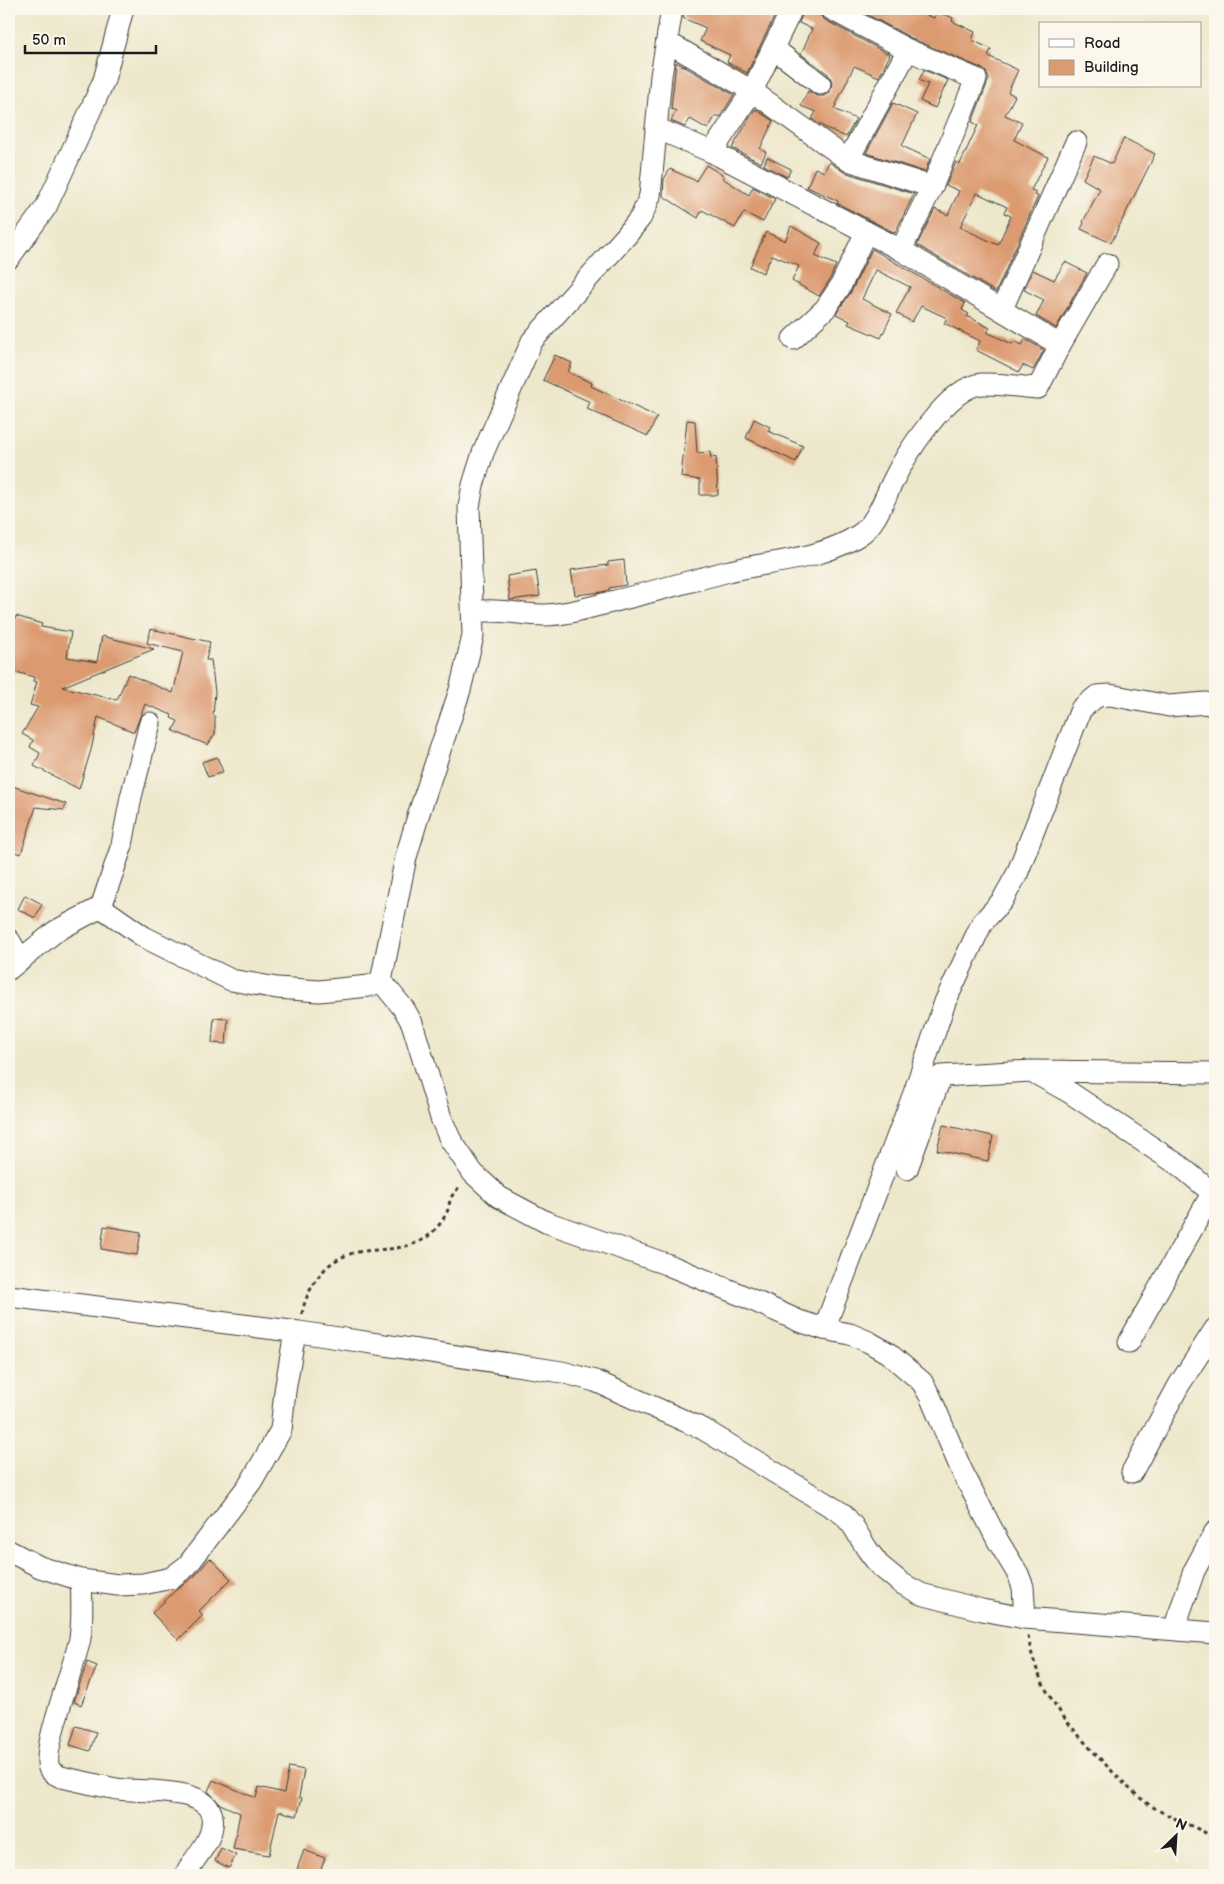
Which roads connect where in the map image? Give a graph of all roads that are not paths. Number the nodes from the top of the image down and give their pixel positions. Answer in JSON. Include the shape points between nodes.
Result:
{"nodes":[{"id":1,"x":123,"y":9,"type":"edge"},
{"id":2,"x":672,"y":9,"type":"edge"},
{"id":3,"x":792,"y":9,"type":"edge"},
{"id":4,"x":832,"y":9,"type":"edge"},
{"id":5,"x":667,"y":42,"type":"junction"},
{"id":6,"x":773,"y":48,"type":"junction"},
{"id":7,"x":908,"y":50,"type":"junction"},
{"id":8,"x":820,"y":84,"type":"dead end"},
{"id":9,"x":752,"y":91,"type":"junction"},
{"id":10,"x":656,"y":128,"type":"junction"},
{"id":11,"x":1076,"y":142,"type":"dead end"},
{"id":12,"x":712,"y":152,"type":"junction"},
{"id":13,"x":848,"y":160,"type":"junction"},
{"id":14,"x":932,"y":187,"type":"junction"},
{"id":15,"x":866,"y":232,"type":"junction"},
{"id":16,"x":901,"y":250,"type":"junction"},
{"id":17,"x":9,"y":258,"type":"edge"},
{"id":18,"x":1107,"y":264,"type":"dead end"},
{"id":19,"x":1002,"y":309,"type":"junction"},
{"id":20,"x":793,"y":339,"type":"dead end"},
{"id":21,"x":1060,"y":345,"type":"junction"},
{"id":22,"x":473,"y":612,"type":"junction"},
{"id":23,"x":1215,"y":706,"type":"edge"},
{"id":24,"x":150,"y":723,"type":"dead end"},
{"id":25,"x":101,"y":907,"type":"junction"},
{"id":26,"x":9,"y":940,"type":"edge"},
{"id":27,"x":15,"y":964,"type":"edge"},
{"id":28,"x":382,"y":981,"type":"junction"},
{"id":29,"x":1031,"y":1071,"type":"junction"},
{"id":30,"x":1215,"y":1073,"type":"edge"},
{"id":31,"x":907,"y":1169,"type":"dead end"},
{"id":32,"x":1214,"y":1192,"type":"edge"},
{"id":33,"x":9,"y":1296,"type":"edge"},
{"id":34,"x":824,"y":1329,"type":"junction"},
{"id":35,"x":1215,"y":1329,"type":"edge"},
{"id":36,"x":297,"y":1332,"type":"junction"},
{"id":37,"x":1129,"y":1342,"type":"dead end"},
{"id":38,"x":1132,"y":1472,"type":"dead end"},
{"id":39,"x":1215,"y":1532,"type":"edge"},
{"id":40,"x":9,"y":1551,"type":"edge"},
{"id":41,"x":81,"y":1580,"type":"junction"},
{"id":42,"x":1025,"y":1618,"type":"junction"},
{"id":43,"x":1174,"y":1630,"type":"junction"},
{"id":44,"x":1215,"y":1633,"type":"edge"},
{"id":45,"x":185,"y":1875,"type":"edge"}],
"edges":[{"from":1,"to":17,"type":"street","via":[[104,80],[92,107],[46,206]]},
{"from":2,"to":5,"type":"street"},
{"from":3,"to":6,"type":"street"},
{"from":4,"to":7,"type":"street"},
{"from":5,"to":9,"type":"street"},
{"from":5,"to":10,"type":"street"},
{"from":6,"to":8,"type":"street"},
{"from":6,"to":9,"type":"street"},
{"from":7,"to":13,"type":"street"},
{"from":7,"to":14,"type":"street","via":[[976,79]]},
{"from":9,"to":12,"type":"street"},
{"from":9,"to":13,"type":"street"},
{"from":10,"to":12,"type":"street"},
{"from":10,"to":22,"type":"street","via":[[652,185],[641,217],[532,341],[483,453],[469,507]]},
{"from":11,"to":19,"type":"street"},
{"from":12,"to":15,"type":"street"},
{"from":13,"to":14,"type":"street"},
{"from":14,"to":16,"type":"street"},
{"from":15,"to":16,"type":"street"},
{"from":15,"to":20,"type":"street","via":[[840,287],[825,309]]},
{"from":16,"to":19,"type":"street"},
{"from":18,"to":21,"type":"street"},
{"from":19,"to":21,"type":"street"},
{"from":21,"to":22,"type":"street","via":[[1038,388],[980,384],[944,405],[896,472],[871,523],[858,536],[835,548],[725,572],[589,608],[546,615],[491,609]]},
{"from":22,"to":28,"type":"street","via":[[473,636],[460,690],[406,857]]},
{"from":23,"to":34,"type":"street","via":[[1206,703],[1168,706],[1110,695],[1097,696],[1081,709],[1017,874],[1002,901],[982,923],[945,1002],[914,1093]]},
{"from":24,"to":25,"type":"street","via":[[122,844]]},
{"from":25,"to":27,"type":"street","via":[[56,931]]},
{"from":25,"to":28,"type":"street","via":[[144,937],[231,980],[319,991],[370,986]]},
{"from":26,"to":27,"type":"street"},
{"from":28,"to":34,"type":"street","via":[[412,1023],[450,1139],[473,1173],[499,1197],[546,1222],[666,1264]]},
{"from":29,"to":30,"type":"street"},
{"from":29,"to":31,"type":"street","via":[[941,1076]]},
{"from":29,"to":32,"type":"street","via":[[1069,1092]]},
{"from":32,"to":37,"type":"street"},
{"from":33,"to":36,"type":"street"},
{"from":34,"to":42,"type":"street","via":[[869,1342],[888,1353],[922,1382],[961,1469],[1018,1574],[1023,1587]]},
{"from":35,"to":38,"type":"street","via":[[1179,1385]]},
{"from":36,"to":41,"type":"street","via":[[284,1391],[281,1430],[252,1482],[187,1566],[171,1578],[143,1584]]},
{"from":36,"to":42,"type":"street","via":[[532,1366],[595,1381],[704,1429],[835,1508],[853,1526],[879,1565],[921,1594]]},
{"from":39,"to":43,"type":"street","via":[[1194,1571]]},
{"from":40,"to":41,"type":"street","via":[[40,1567]]},
{"from":41,"to":45,"type":"street","via":[[80,1638],[49,1752],[49,1767],[61,1777],[117,1789],[174,1792],[204,1803],[212,1813],[212,1829]]},
{"from":42,"to":43,"type":"street"},
{"from":43,"to":44,"type":"street"}]}
